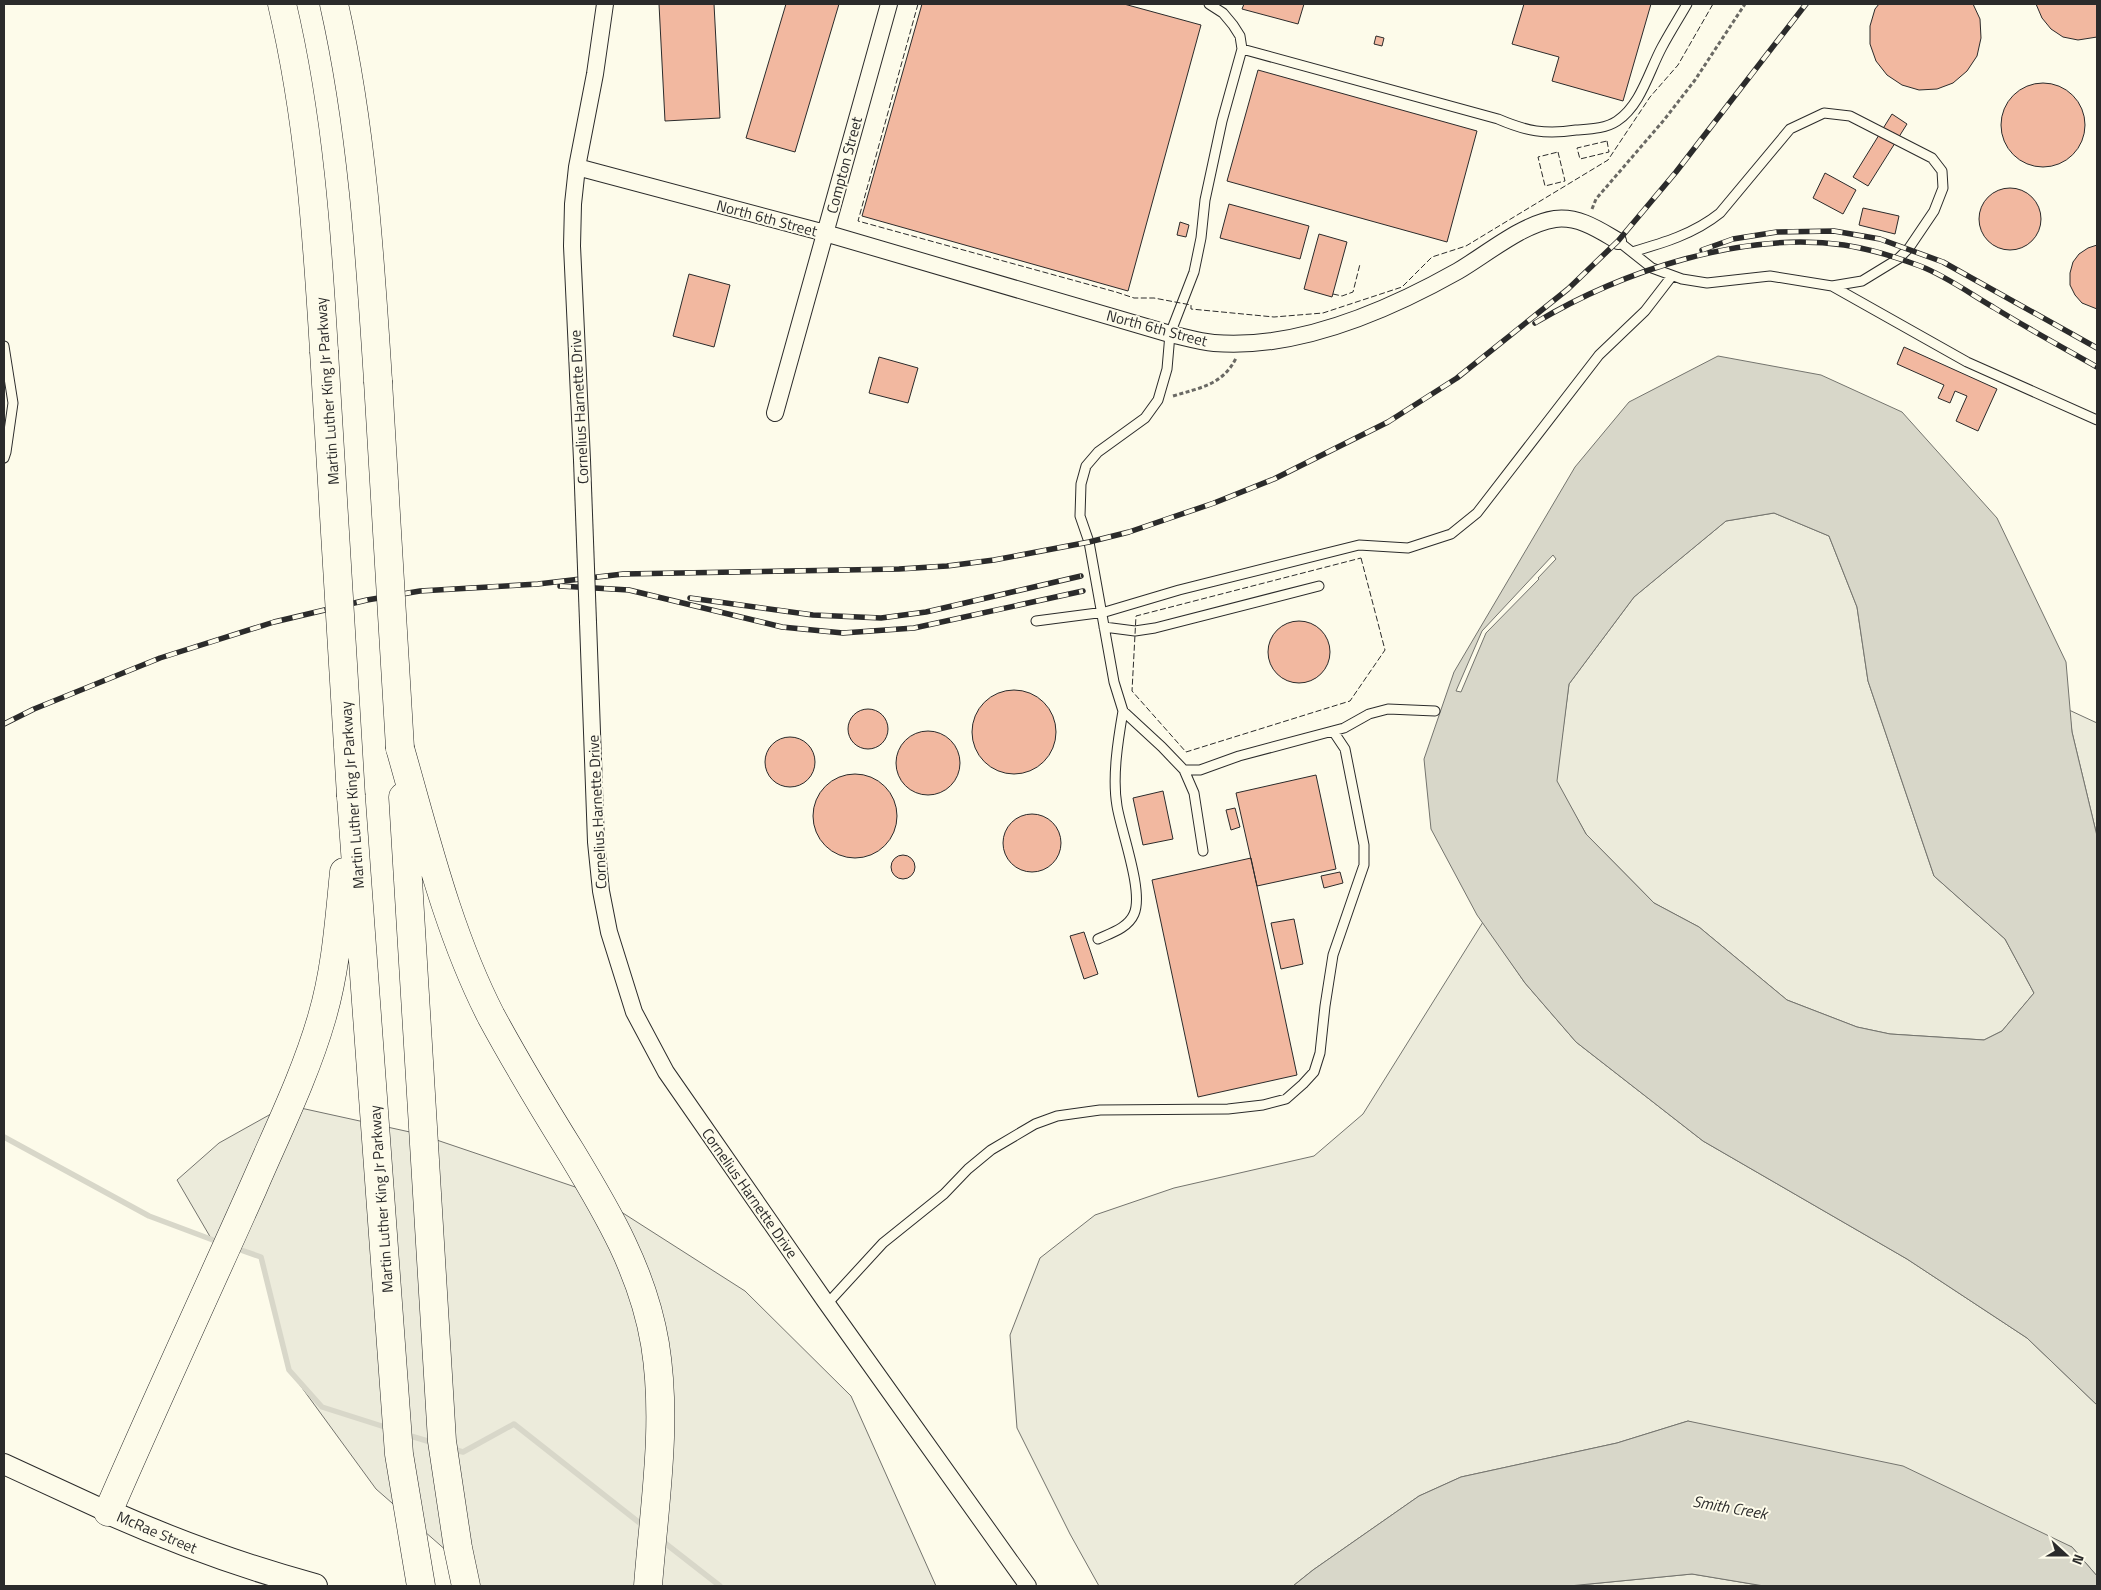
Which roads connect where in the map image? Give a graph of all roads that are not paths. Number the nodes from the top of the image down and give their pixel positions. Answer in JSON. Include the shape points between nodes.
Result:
{"nodes":[{"id":1,"x":282,"y":4,"type":"edge"},
{"id":2,"x":334,"y":4,"type":"edge"},
{"id":3,"x":605,"y":4,"type":"edge"},
{"id":4,"x":889,"y":4,"type":"edge"},
{"id":5,"x":1209,"y":4,"type":"edge"},
{"id":6,"x":1687,"y":4,"type":"edge"},
{"id":7,"x":1242,"y":49,"type":"junction"},
{"id":8,"x":577,"y":166,"type":"junction"},
{"id":9,"x":825,"y":233,"type":"junction"},
{"id":10,"x":1618,"y":241,"type":"joint"},
{"id":11,"x":1632,"y":252,"type":"junction"},
{"id":12,"x":1672,"y":276,"type":"junction"},
{"id":13,"x":1832,"y":286,"type":"junction"},
{"id":14,"x":1170,"y":334,"type":"junction"},
{"id":15,"x":4,"y":346,"type":"edge"},
{"id":16,"x":8,"y":403,"type":"edge"},
{"id":17,"x":775,"y":413,"type":"dead end"},
{"id":18,"x":2097,"y":420,"type":"edge"},
{"id":19,"x":4,"y":458,"type":"edge"},
{"id":20,"x":1319,"y":586,"type":"dead end"},
{"id":21,"x":1101,"y":612,"type":"junction"},
{"id":22,"x":1036,"y":621,"type":"dead end"},
{"id":23,"x":1104,"y":627,"type":"junction"},
{"id":24,"x":1123,"y":711,"type":"junction"},
{"id":25,"x":1436,"y":711,"type":"dead end"},
{"id":26,"x":1332,"y":731,"type":"junction"},
{"id":27,"x":400,"y":748,"type":"junction"},
{"id":28,"x":1184,"y":770,"type":"junction"},
{"id":29,"x":352,"y":796,"type":"junction"},
{"id":30,"x":1203,"y":851,"type":"dead end"},
{"id":31,"x":1098,"y":939,"type":"dead end"},
{"id":32,"x":826,"y":1304,"type":"junction"},
{"id":33,"x":4,"y":1464,"type":"edge"},
{"id":34,"x":108,"y":1512,"type":"junction"},
{"id":35,"x":315,"y":1586,"type":"edge"},
{"id":36,"x":421,"y":1586,"type":"edge"},
{"id":37,"x":466,"y":1586,"type":"edge"},
{"id":38,"x":648,"y":1586,"type":"edge"},
{"id":39,"x":1028,"y":1586,"type":"edge"}],
"edges":[{"from":1,"to":29,"type":"highway","name":"Martin Luther King Jr Parkway","bridge":true,"via":[[307,140],[317,234]]},
{"from":2,"to":27,"type":"highway","bridge":true,"via":[[356,121],[370,249]]},
{"from":3,"to":8,"type":"street","name":"Cornelius Harnette Drive"},
{"from":4,"to":9,"type":"street","name":"Compton Street"},
{"from":5,"to":7,"type":"lane","via":[[1224,13],[1233,25],[1240,36]]},
{"from":6,"to":7,"type":"lane","via":[[1638,96],[1624,115],[1608,126],[1563,132],[1540,133],[1518,128],[1498,119]]},
{"from":7,"to":14,"type":"lane","via":[[1222,121],[1194,272]]},
{"from":8,"to":9,"type":"street","name":"North 6th Street"},
{"from":8,"to":32,"type":"street","name":"Cornelius Harnette Drive","bridge":true,"via":[[572,246],[596,842],[608,924],[634,1012],[666,1072]]},
{"from":9,"to":14,"type":"street","name":"North 6th Street"},
{"from":9,"to":17,"type":"street","name":"Compton Street"},
{"from":10,"to":11,"type":"lane","name":"North 6th Street"},
{"from":10,"to":14,"type":"street","name":"North 6th Street","via":[[1578,220],[1561,219],[1534,225],[1458,271],[1378,312],[1345,324],[1304,335],[1242,344],[1212,343]]},
{"from":11,"to":12,"type":"lane","name":"North 6th Street","via":[[1652,268]]},
{"from":11,"to":13,"type":"lane","via":[[1674,240],[1720,213],[1790,129],[1824,113],[1850,116],[1932,158],[1942,171],[1943,188],[1934,211],[1898,259],[1862,280]]},
{"from":12,"to":13,"type":"lane","name":"North 6th Street","via":[[1708,283],[1770,276]]},
{"from":12,"to":21,"type":"lane","via":[[1645,311],[1598,355],[1477,513],[1451,534],[1408,548],[1359,545]]},
{"from":13,"to":18,"type":"lane","via":[[1967,362]]},
{"from":14,"to":21,"type":"lane","via":[[1167,369],[1158,400],[1145,418],[1098,452],[1086,466],[1081,484],[1080,516],[1089,542]]},
{"from":15,"to":16,"type":"lane"},
{"from":16,"to":19,"type":"lane"},
{"from":20,"to":23,"type":"lane","via":[[1155,628],[1135,631]]},
{"from":21,"to":22,"type":"lane"},
{"from":21,"to":23,"type":"lane"},
{"from":23,"to":24,"type":"lane"},
{"from":24,"to":28,"type":"lane"},
{"from":24,"to":31,"type":"lane","via":[[1116,749],[1116,804],[1137,894],[1134,914],[1122,928]]},
{"from":25,"to":26,"type":"lane","via":[[1388,709]]},
{"from":26,"to":28,"type":"lane","via":[[1200,770]]},
{"from":26,"to":32,"type":"lane","via":[[1345,749],[1364,845],[1364,865],[1334,955],[1320,1053],[1314,1072],[1286,1099],[1263,1105],[1228,1109],[1100,1110],[1057,1116],[1035,1124],[991,1150],[968,1169],[944,1194],[883,1243]]},
{"from":27,"to":37,"type":"highway","via":[[442,1441]]},
{"from":27,"to":38,"type":"highway","via":[[448,914],[474,980],[522,1072],[609,1215],[646,1306],[658,1367],[660,1428]]},
{"from":28,"to":30,"type":"lane","via":[[1194,793]]},
{"from":29,"to":34,"type":"highway","via":[[335,962],[322,1017],[301,1077]]},
{"from":29,"to":36,"type":"highway","name":"Martin Luther King Jr Parkway","via":[[399,1454]]},
{"from":32,"to":39,"type":"street","name":"Cornelius Harnette Drive"},
{"from":33,"to":34,"type":"street","name":"McRae Street"},
{"from":34,"to":35,"type":"main road","name":"McRae Street","via":[[221,1558]]}]}
